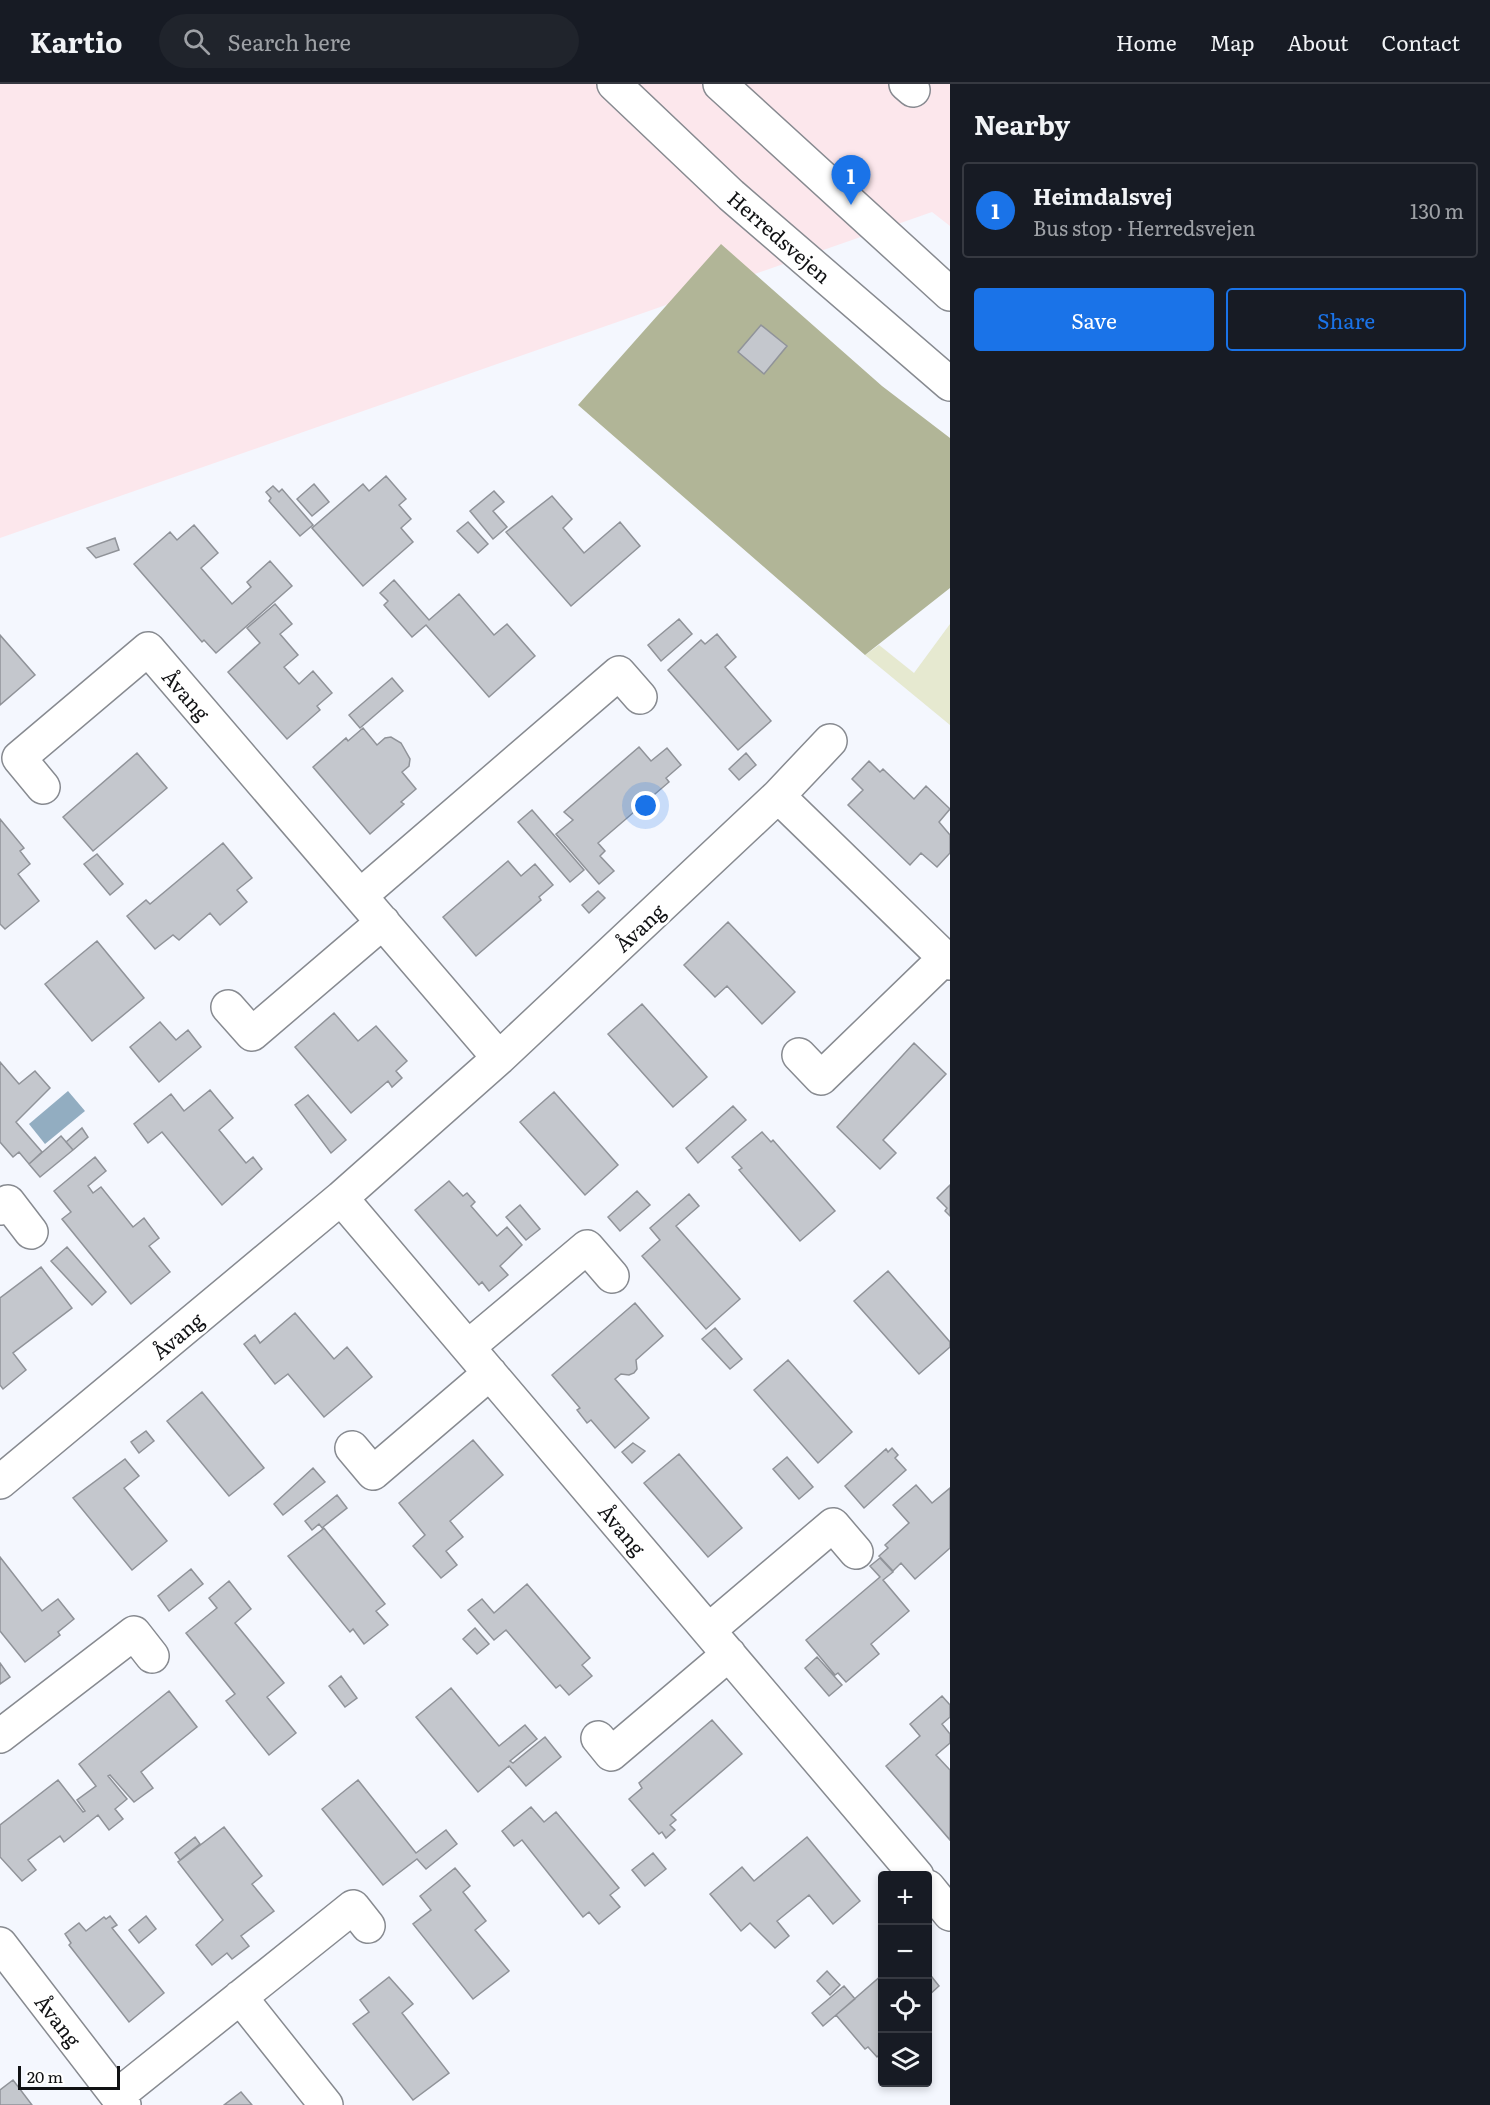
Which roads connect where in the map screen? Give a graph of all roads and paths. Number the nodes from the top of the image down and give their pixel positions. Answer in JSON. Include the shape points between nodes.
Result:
{"nodes":[{"id":1,"x":614,"y":84,"type":"edge"},
{"id":2,"x":720,"y":84,"type":"edge"},
{"id":3,"x":950,"y":294,"type":"edge"},
{"id":4,"x":950,"y":384,"type":"edge"},
{"id":5,"x":640,"y":697,"type":"dead end"},
{"id":6,"x":830,"y":741,"type":"dead end"},
{"id":7,"x":43,"y":787,"type":"dead end"},
{"id":8,"x":778,"y":796,"type":"junction"},
{"id":9,"x":360,"y":896,"type":"junction"},
{"id":10,"x":382,"y":922,"type":"junction"},
{"id":11,"x":947,"y":961,"type":"edge"},
{"id":12,"x":228,"y":1007,"type":"dead end"},
{"id":13,"x":799,"y":1055,"type":"dead end"},
{"id":14,"x":499,"y":1058,"type":"junction"},
{"id":15,"x":340,"y":1198,"type":"junction"},
{"id":16,"x":0,"y":1208,"type":"edge"},
{"id":17,"x":31,"y":1232,"type":"dead end"},
{"id":18,"x":612,"y":1276,"type":"dead end"},
{"id":19,"x":468,"y":1347,"type":"junction"},
{"id":20,"x":490,"y":1372,"type":"junction"},
{"id":21,"x":352,"y":1448,"type":"dead end"},
{"id":22,"x":4,"y":1469,"type":"edge"},
{"id":23,"x":856,"y":1552,"type":"dead end"},
{"id":24,"x":719,"y":1642,"type":"junction"},
{"id":25,"x":152,"y":1656,"type":"dead end"},
{"id":26,"x":0,"y":1736,"type":"edge"},
{"id":27,"x":598,"y":1738,"type":"dead end"},
{"id":28,"x":914,"y":1871,"type":"edge"},
{"id":29,"x":932,"y":1893,"type":"edge"},
{"id":30,"x":950,"y":1914,"type":"edge"},
{"id":31,"x":368,"y":1926,"type":"dead end"},
{"id":32,"x":0,"y":1944,"type":"edge"},
{"id":33,"x":240,"y":1997,"type":"junction"},
{"id":34,"x":121,"y":2100,"type":"edge"},
{"id":35,"x":326,"y":2105,"type":"edge"}],
"edges":[{"from":1,"to":4,"type":"street","name":"Herredsvejen","via":[[731,195]]},
{"from":2,"to":3,"type":"street"},
{"from":5,"to":9,"type":"street","via":[[620,673]]},
{"from":6,"to":8,"type":"street","name":"Åvang"},
{"from":7,"to":9,"type":"street","name":"Åvang","via":[[19,758],[148,649]]},
{"from":8,"to":11,"type":"street"},
{"from":8,"to":14,"type":"street","name":"Åvang"},
{"from":9,"to":10,"type":"street","name":"Åvang"},
{"from":10,"to":12,"type":"street","via":[[252,1034]]},
{"from":10,"to":14,"type":"street","name":"Åvang"},
{"from":11,"to":13,"type":"street","via":[[821,1078]]},
{"from":14,"to":15,"type":"street","name":"Åvang"},
{"from":15,"to":19,"type":"street","name":"Åvang"},
{"from":15,"to":22,"type":"street","name":"Åvang"},
{"from":16,"to":17,"type":"street","via":[[8,1202]]},
{"from":18,"to":19,"type":"street","via":[[587,1246]]},
{"from":19,"to":20,"type":"street","name":"Åvang"},
{"from":20,"to":21,"type":"street","via":[[373,1473]]},
{"from":20,"to":24,"type":"street","name":"Åvang"},
{"from":23,"to":24,"type":"street","via":[[832,1525]]},
{"from":24,"to":27,"type":"street","via":[[611,1754]]},
{"from":24,"to":28,"type":"street","name":"Åvang"},
{"from":25,"to":26,"type":"street","via":[[134,1633]]},
{"from":29,"to":30,"type":"street"},
{"from":31,"to":33,"type":"street","name":"Åvang","via":[[353,1907]]},
{"from":32,"to":34,"type":"street","name":"Åvang"},
{"from":33,"to":34,"type":"street","name":"Åvang"},
{"from":33,"to":35,"type":"street"}]}
